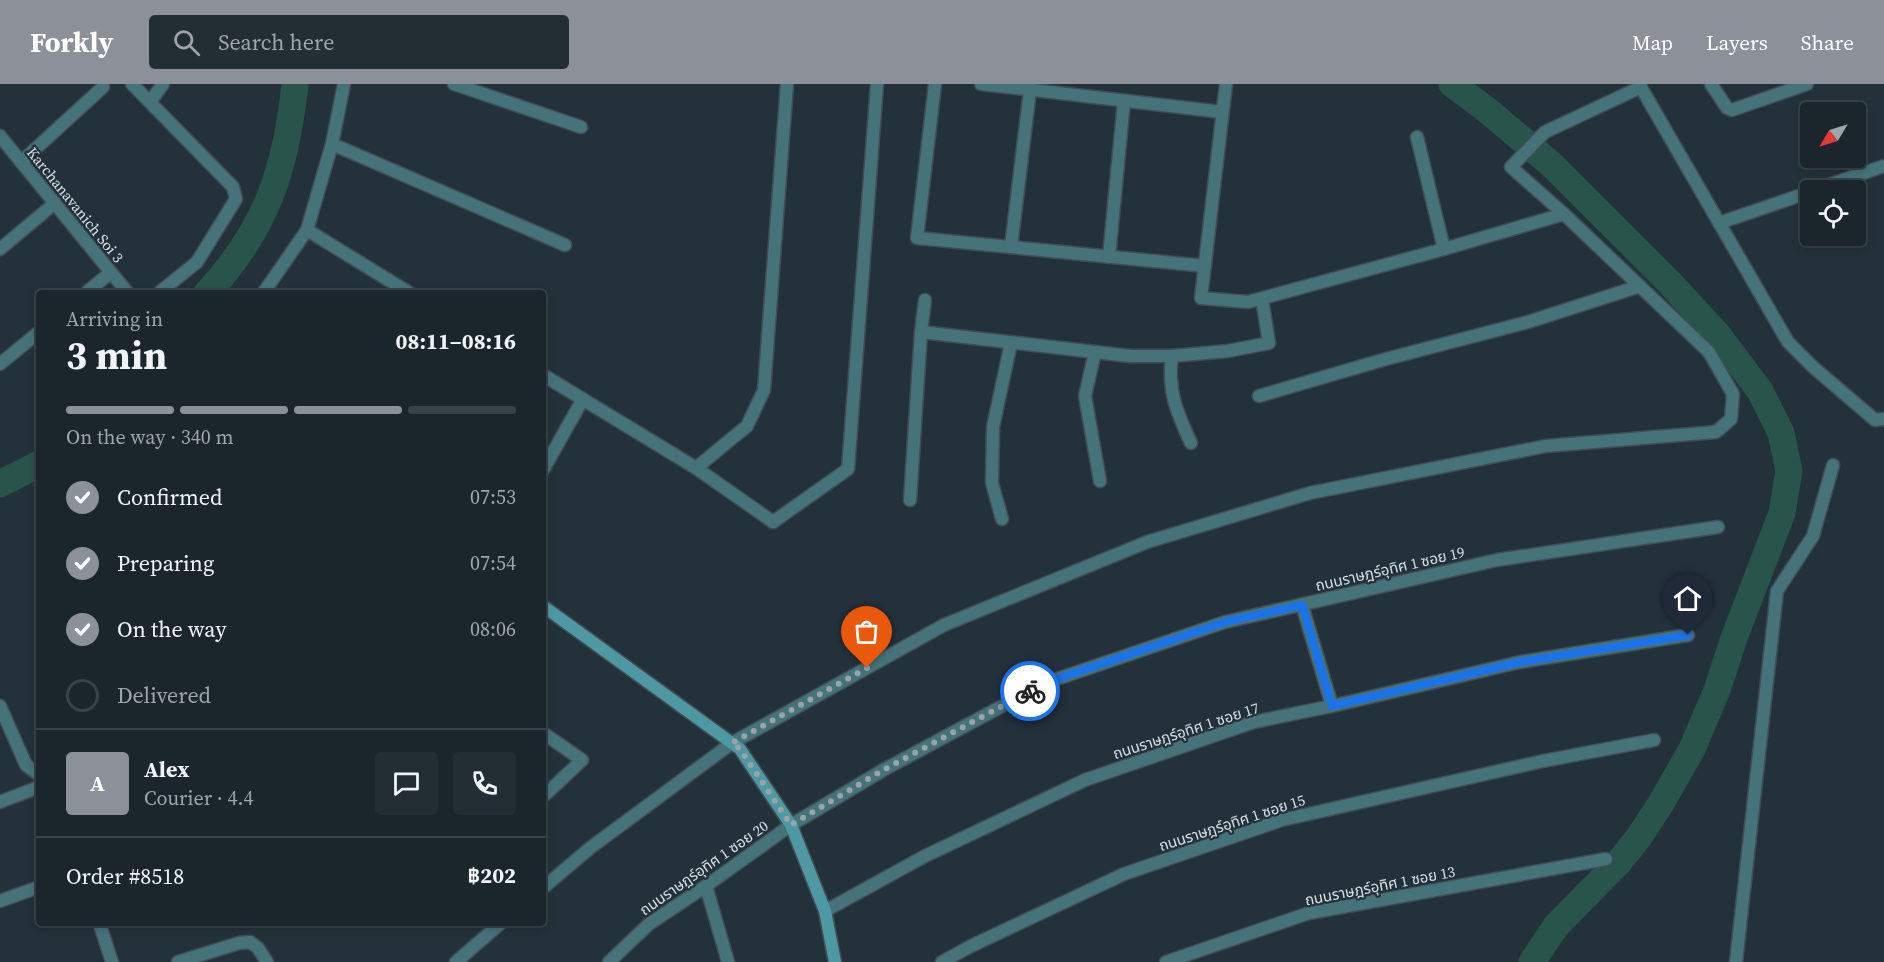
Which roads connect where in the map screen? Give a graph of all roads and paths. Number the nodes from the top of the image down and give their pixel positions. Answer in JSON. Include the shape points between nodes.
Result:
{"nodes":[{"id":1,"x":132,"y":84,"type":"edge"},
{"id":2,"x":163,"y":84,"type":"edge"},
{"id":3,"x":344,"y":84,"type":"edge"},
{"id":4,"x":454,"y":84,"type":"edge"},
{"id":5,"x":787,"y":84,"type":"edge"},
{"id":6,"x":877,"y":84,"type":"edge"},
{"id":7,"x":935,"y":84,"type":"edge"},
{"id":8,"x":981,"y":84,"type":"edge"},
{"id":9,"x":1226,"y":84,"type":"edge"},
{"id":10,"x":1711,"y":84,"type":"edge"},
{"id":11,"x":1807,"y":84,"type":"edge"},
{"id":12,"x":1640,"y":85,"type":"edge"},
{"id":13,"x":103,"y":87,"type":"dead end"},
{"id":14,"x":1030,"y":90,"type":"junction"},
{"id":15,"x":1124,"y":101,"type":"junction"},
{"id":16,"x":150,"y":102,"type":"junction"},
{"id":17,"x":1222,"y":112,"type":"junction"},
{"id":18,"x":581,"y":127,"type":"dead end"},
{"id":19,"x":0,"y":136,"type":"edge"},
{"id":20,"x":1417,"y":137,"type":"dead end"},
{"id":21,"x":332,"y":144,"type":"junction"},
{"id":22,"x":21,"y":162,"type":"junction"},
{"id":23,"x":1884,"y":166,"type":"edge"},
{"id":24,"x":1844,"y":180,"type":"edge"},
{"id":25,"x":1800,"y":195,"type":"edge"},
{"id":26,"x":55,"y":204,"type":"junction"},
{"id":27,"x":1564,"y":214,"type":"junction"},
{"id":28,"x":1719,"y":224,"type":"junction"},
{"id":29,"x":307,"y":230,"type":"junction"},
{"id":30,"x":565,"y":245,"type":"dead end"},
{"id":31,"x":1011,"y":247,"type":"junction"},
{"id":32,"x":0,"y":249,"type":"edge"},
{"id":33,"x":1444,"y":249,"type":"junction"},
{"id":34,"x":1109,"y":257,"type":"junction"},
{"id":35,"x":1205,"y":266,"type":"junction"},
{"id":36,"x":110,"y":273,"type":"junction"},
{"id":37,"x":1640,"y":286,"type":"junction"},
{"id":38,"x":89,"y":290,"type":"edge"},
{"id":39,"x":125,"y":290,"type":"edge"},
{"id":40,"x":162,"y":290,"type":"edge"},
{"id":41,"x":265,"y":290,"type":"edge"},
{"id":42,"x":405,"y":290,"type":"edge"},
{"id":43,"x":1262,"y":299,"type":"junction"},
{"id":44,"x":925,"y":300,"type":"dead end"},
{"id":45,"x":921,"y":332,"type":"junction"},
{"id":46,"x":36,"y":334,"type":"edge"},
{"id":47,"x":1011,"y":343,"type":"junction"},
{"id":48,"x":1095,"y":352,"type":"junction"},
{"id":49,"x":1172,"y":356,"type":"junction"},
{"id":50,"x":0,"y":364,"type":"edge"},
{"id":51,"x":546,"y":377,"type":"edge"},
{"id":52,"x":1259,"y":396,"type":"dead end"},
{"id":53,"x":583,"y":399,"type":"junction"},
{"id":54,"x":1884,"y":419,"type":"edge"},
{"id":55,"x":1191,"y":443,"type":"dead end"},
{"id":56,"x":546,"y":465,"type":"edge"},
{"id":57,"x":1833,"y":465,"type":"dead end"},
{"id":58,"x":696,"y":468,"type":"junction"},
{"id":59,"x":1100,"y":481,"type":"dead end"},
{"id":60,"x":910,"y":500,"type":"dead end"},
{"id":61,"x":1002,"y":519,"type":"dead end"},
{"id":62,"x":1718,"y":526,"type":"dead end"},
{"id":63,"x":1302,"y":605,"type":"junction"},
{"id":64,"x":546,"y":608,"type":"edge"},
{"id":65,"x":1688,"y":635,"type":"dead end"},
{"id":66,"x":0,"y":706,"type":"edge"},
{"id":67,"x":1332,"y":706,"type":"junction"},
{"id":68,"x":546,"y":735,"type":"edge"},
{"id":69,"x":1654,"y":740,"type":"dead end"},
{"id":70,"x":732,"y":743,"type":"junction"},
{"id":71,"x":36,"y":773,"type":"edge"},
{"id":72,"x":36,"y":788,"type":"edge"},
{"id":73,"x":546,"y":794,"type":"dead end"},
{"id":74,"x":0,"y":802,"type":"edge"},
{"id":75,"x":791,"y":825,"type":"junction"},
{"id":76,"x":1605,"y":859,"type":"dead end"},
{"id":77,"x":546,"y":885,"type":"edge"},
{"id":78,"x":706,"y":886,"type":"junction"},
{"id":79,"x":36,"y":888,"type":"edge"},
{"id":80,"x":0,"y":901,"type":"edge"},
{"id":81,"x":825,"y":911,"type":"junction"},
{"id":82,"x":100,"y":926,"type":"edge"},
{"id":83,"x":497,"y":926,"type":"edge"},
{"id":84,"x":623,"y":956,"type":"edge"},
{"id":85,"x":112,"y":962,"type":"edge"},
{"id":86,"x":177,"y":962,"type":"edge"},
{"id":87,"x":267,"y":962,"type":"edge"},
{"id":88,"x":456,"y":962,"type":"edge"},
{"id":89,"x":609,"y":962,"type":"edge"},
{"id":90,"x":728,"y":962,"type":"edge"},
{"id":91,"x":835,"y":962,"type":"edge"},
{"id":92,"x":942,"y":962,"type":"edge"},
{"id":93,"x":1166,"y":962,"type":"edge"},
{"id":94,"x":1736,"y":962,"type":"edge"}],
"edges":[{"from":1,"to":16,"type":"street"},
{"from":2,"to":16,"type":"street"},
{"from":3,"to":21,"type":"street"},
{"from":4,"to":18,"type":"street"},
{"from":5,"to":58,"type":"street","via":[[764,390],[747,426]]},
{"from":6,"to":58,"type":"street","via":[[848,469],[773,522]]},
{"from":7,"to":31,"type":"street","via":[[917,238]]},
{"from":8,"to":14,"type":"street"},
{"from":9,"to":17,"type":"street"},
{"from":10,"to":11,"type":"street","via":[[1732,110]]},
{"from":12,"to":27,"type":"street","via":[[1545,132],[1511,167]]},
{"from":12,"to":28,"type":"street"},
{"from":13,"to":22,"type":"street"},
{"from":14,"to":15,"type":"street"},
{"from":14,"to":31,"type":"street"},
{"from":15,"to":17,"type":"street"},
{"from":15,"to":34,"type":"street"},
{"from":16,"to":40,"type":"street","via":[[233,187],[236,199],[197,262]]},
{"from":17,"to":35,"type":"street"},
{"from":19,"to":22,"type":"street","name":"Karchanavanich Soi 3"},
{"from":20,"to":33,"type":"street"},
{"from":21,"to":29,"type":"street"},
{"from":21,"to":30,"type":"street"},
{"from":22,"to":26,"type":"street","name":"Karchanavanich Soi 3"},
{"from":23,"to":24,"type":"street"},
{"from":25,"to":28,"type":"street"},
{"from":26,"to":32,"type":"street"},
{"from":26,"to":36,"type":"street","name":"Karchanavanich Soi 3"},
{"from":27,"to":33,"type":"street"},
{"from":27,"to":37,"type":"street"},
{"from":28,"to":54,"type":"street","via":[[1788,342],[1875,420]]},
{"from":29,"to":41,"type":"street"},
{"from":29,"to":42,"type":"street"},
{"from":31,"to":34,"type":"street"},
{"from":33,"to":43,"type":"street"},
{"from":34,"to":35,"type":"street"},
{"from":35,"to":43,"type":"street","via":[[1201,298],[1248,302]]},
{"from":36,"to":38,"type":"street"},
{"from":36,"to":39,"type":"street","name":"Karchanavanich Soi 3"},
{"from":37,"to":52,"type":"street","via":[[1528,322]]},
{"from":37,"to":70,"type":"street","via":[[1709,352],[1733,394],[1731,419],[1716,432],[1546,446],[1310,493],[1147,542],[944,624]]},
{"from":43,"to":49,"type":"street","via":[[1269,343]]},
{"from":44,"to":45,"type":"street"},
{"from":45,"to":47,"type":"street"},
{"from":45,"to":60,"type":"street"},
{"from":46,"to":50,"type":"street"},
{"from":47,"to":48,"type":"street"},
{"from":47,"to":61,"type":"street","via":[[993,427],[992,483]]},
{"from":48,"to":49,"type":"street"},
{"from":48,"to":59,"type":"street","via":[[1085,396]]},
{"from":49,"to":55,"type":"street","via":[[1169,374],[1174,406]]},
{"from":51,"to":53,"type":"street"},
{"from":53,"to":56,"type":"street"},
{"from":53,"to":58,"type":"street"},
{"from":57,"to":94,"type":"street","via":[[1813,536],[1777,591]]},
{"from":62,"to":63,"type":"street","name":"ถนนราษฎร์อุทิศ 1 ซอย 19","via":[[1497,560]]},
{"from":63,"to":67,"type":"street"},
{"from":63,"to":75,"type":"street","name":"ถนนราษฎร์อุทิศ 1 ซอย 19","via":[[1225,622],[1045,683],[885,769]]},
{"from":64,"to":70,"type":"street"},
{"from":65,"to":67,"type":"street","name":"ถนนราษฎร์อุทิศ 1 ซอย 17","via":[[1520,662]]},
{"from":66,"to":71,"type":"street","via":[[26,765]]},
{"from":67,"to":81,"type":"street","name":"ถนนราษฎร์อุทิศ 1 ซอย 17","via":[[1254,722],[1085,780],[926,856]]},
{"from":68,"to":73,"type":"street","via":[[582,760]]},
{"from":69,"to":92,"type":"street","name":"ถนนราษฎร์อุทิศ 1 ซอย 15","via":[[1282,820],[1124,874]]},
{"from":70,"to":75,"type":"street"},
{"from":70,"to":77,"type":"street"},
{"from":72,"to":74,"type":"street"},
{"from":75,"to":78,"type":"street","name":"ถนนราษฎร์อุทิศ 1 ซอย 20"},
{"from":75,"to":81,"type":"street"},
{"from":76,"to":93,"type":"street","name":"ถนนราษฎร์อุทิศ 1 ซอย 13","via":[[1309,913]]},
{"from":78,"to":84,"type":"street","name":"ถนนราษฎร์อุทิศ 1 ซอย 20","via":[[649,924]]},
{"from":78,"to":90,"type":"street"},
{"from":79,"to":80,"type":"street"},
{"from":81,"to":91,"type":"street"},
{"from":82,"to":85,"type":"street"},
{"from":83,"to":88,"type":"street"},
{"from":84,"to":89,"type":"street","name":"ถนนราษฎร์อุทิศ 1 ซอย 20"},
{"from":86,"to":87,"type":"street","via":[[250,942]]}]}
